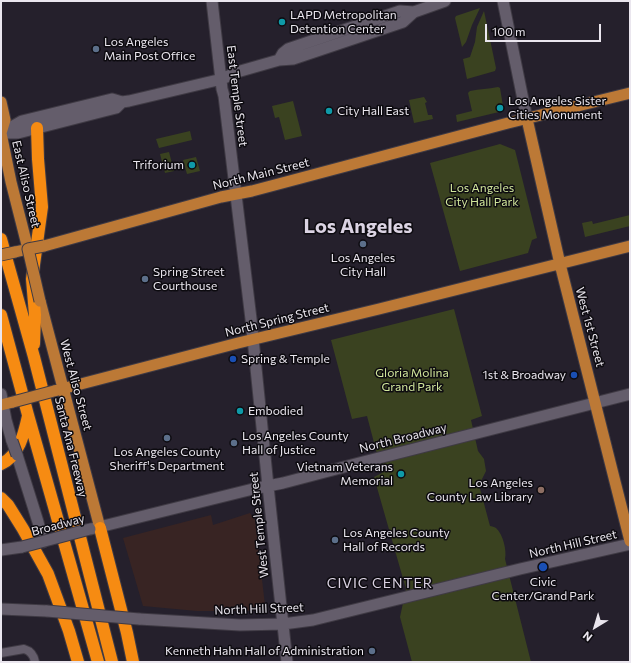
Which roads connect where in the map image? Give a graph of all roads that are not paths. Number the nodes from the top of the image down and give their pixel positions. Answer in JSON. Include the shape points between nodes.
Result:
{"nodes":[{"id":1,"x":212,"y":1,"type":"edge"},
{"id":2,"x":445,"y":1,"type":"edge"},
{"id":3,"x":503,"y":1,"type":"edge"},
{"id":4,"x":222,"y":79,"type":"junction"},
{"id":5,"x":630,"y":93,"type":"edge"},
{"id":6,"x":1,"y":102,"type":"edge"},
{"id":7,"x":122,"y":102,"type":"junction"},
{"id":8,"x":527,"y":119,"type":"junction"},
{"id":9,"x":37,"y":128,"type":"junction"},
{"id":10,"x":1,"y":133,"type":"edge"},
{"id":11,"x":236,"y":194,"type":"junction"},
{"id":12,"x":1,"y":239,"type":"edge"},
{"id":13,"x":630,"y":246,"type":"edge"},
{"id":14,"x":28,"y":249,"type":"junction"},
{"id":15,"x":1,"y":255,"type":"edge"},
{"id":16,"x":560,"y":264,"type":"junction"},
{"id":17,"x":1,"y":315,"type":"edge"},
{"id":18,"x":253,"y":339,"type":"junction"},
{"id":19,"x":34,"y":357,"type":"junction"},
{"id":20,"x":58,"y":390,"type":"junction"},
{"id":21,"x":630,"y":394,"type":"edge"},
{"id":22,"x":5,"y":401,"type":"edge"},
{"id":23,"x":595,"y":403,"type":"junction"},
{"id":24,"x":28,"y":415,"type":"junction"},
{"id":25,"x":1,"y":464,"type":"edge"},
{"id":26,"x":268,"y":486,"type":"junction"},
{"id":27,"x":1,"y":498,"type":"edge"},
{"id":28,"x":95,"y":528,"type":"junction"},
{"id":29,"x":43,"y":542,"type":"junction"},
{"id":30,"x":630,"y":542,"type":"edge"},
{"id":31,"x":1,"y":550,"type":"edge"},
{"id":32,"x":1,"y":609,"type":"edge"},
{"id":33,"x":283,"y":624,"type":"junction"},
{"id":34,"x":1,"y":653,"type":"edge"},
{"id":35,"x":35,"y":662,"type":"edge"},
{"id":36,"x":78,"y":662,"type":"edge"},
{"id":37,"x":98,"y":662,"type":"edge"},
{"id":38,"x":112,"y":662,"type":"edge"},
{"id":39,"x":133,"y":662,"type":"edge"},
{"id":40,"x":287,"y":662,"type":"edge"}],
"edges":[{"from":1,"to":4,"type":"main road","name":"East Temple Street"},
{"from":2,"to":4,"type":"main road","via":[[414,12],[400,11],[288,49],[279,60]]},
{"from":3,"to":8,"type":"main road"},
{"from":4,"to":7,"type":"main road"},
{"from":4,"to":11,"type":"main road","name":"East Temple Street"},
{"from":5,"to":8,"type":"main road","name":"North Main Street"},
{"from":6,"to":10,"type":"main road","name":"East Aliso Street","via":[[5,120]]},
{"from":7,"to":9,"type":"main road","via":[[116,108]]},
{"from":7,"to":10,"type":"main road","via":[[112,99],[22,121]]},
{"from":8,"to":11,"type":"main road","name":"North Main Street"},
{"from":8,"to":16,"type":"main road","name":"West 1st Street"},
{"from":9,"to":10,"type":"main road"},
{"from":9,"to":19,"type":"highway","via":[[42,207],[32,279],[35,316]]},
{"from":10,"to":14,"type":"main road","name":"East Aliso Street"},
{"from":11,"to":14,"type":"main road","name":"North Main Street","bridge":true},
{"from":11,"to":18,"type":"main road","name":"West Temple Street"},
{"from":12,"to":19,"type":"highway","name":"Santa Ana Freeway"},
{"from":13,"to":16,"type":"main road","name":"North Spring Street"},
{"from":14,"to":15,"type":"main road","name":"North Main Street","bridge":true},
{"from":14,"to":20,"type":"main road","name":"West Aliso Street","bridge":true},
{"from":16,"to":18,"type":"main road","name":"North Spring Street"},
{"from":16,"to":23,"type":"main road","name":"West 1st Street"},
{"from":17,"to":24,"type":"highway"},
{"from":18,"to":20,"type":"main road","name":"North Spring Street"},
{"from":18,"to":26,"type":"main road","name":"West Temple Street"},
{"from":19,"to":38,"type":"highway","name":"Santa Ana Freeway"},
{"from":20,"to":22,"type":"main road","name":"North Spring Street","bridge":true},
{"from":20,"to":28,"type":"main road","name":"West Aliso Street"},
{"from":21,"to":23,"type":"main road","name":"North Broadway"},
{"from":22,"to":29,"type":"main road","bridge":true,"via":[[6,420]]},
{"from":23,"to":26,"type":"main road","name":"North Broadway"},
{"from":23,"to":30,"type":"main road","name":"West 1st Street"},
{"from":24,"to":25,"type":"highway","via":[[23,438],[7,462]]},
{"from":24,"to":37,"type":"highway"},
{"from":26,"to":28,"type":"main road","name":"North Broadway"},
{"from":26,"to":33,"type":"main road","name":"West Temple Street"},
{"from":27,"to":36,"type":"highway","via":[[23,528],[48,574]]},
{"from":28,"to":29,"type":"main road","name":"Broadway","bridge":true},
{"from":28,"to":39,"type":"highway","via":[[127,633]]},
{"from":29,"to":31,"type":"main road","name":"Broadway","bridge":true},
{"from":30,"to":33,"type":"main road","name":"North Hill Street","via":[[352,612]]},
{"from":32,"to":33,"type":"main road","name":"North Hill Street","bridge":true,"via":[[240,625]]},
{"from":33,"to":40,"type":"main road","name":"West Temple Street"},
{"from":34,"to":35,"type":"street","via":[[24,649],[32,654]]}]}
